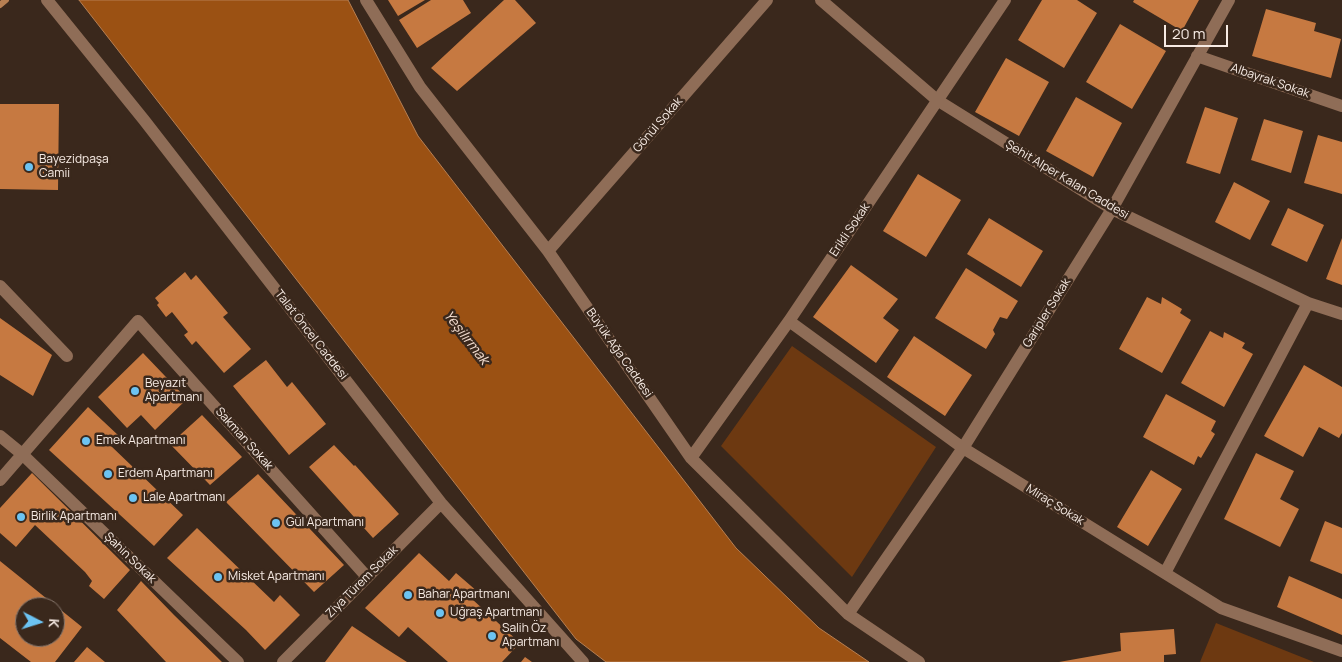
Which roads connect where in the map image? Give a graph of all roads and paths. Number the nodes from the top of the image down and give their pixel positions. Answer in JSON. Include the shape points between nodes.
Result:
{"nodes":[{"id":1,"x":47,"y":0,"type":"edge"},
{"id":2,"x":366,"y":0,"type":"edge"},
{"id":3,"x":767,"y":0,"type":"edge"},
{"id":4,"x":821,"y":0,"type":"edge"},
{"id":5,"x":1005,"y":0,"type":"edge"},
{"id":6,"x":1229,"y":0,"type":"edge"},
{"id":7,"x":1197,"y":56,"type":"junction"},
{"id":8,"x":937,"y":100,"type":"junction"},
{"id":9,"x":1342,"y":106,"type":"edge"},
{"id":10,"x":1112,"y":209,"type":"junction"},
{"id":11,"x":548,"y":251,"type":"junction"},
{"id":12,"x":0,"y":286,"type":"edge"},
{"id":13,"x":1308,"y":303,"type":"junction"},
{"id":14,"x":1342,"y":314,"type":"edge"},
{"id":15,"x":789,"y":321,"type":"junction"},
{"id":16,"x":67,"y":356,"type":"dead end"},
{"id":17,"x":0,"y":436,"type":"edge"},
{"id":18,"x":963,"y":448,"type":"junction"},
{"id":19,"x":22,"y":454,"type":"junction"},
{"id":20,"x":692,"y":458,"type":"junction"},
{"id":21,"x":0,"y":480,"type":"edge"},
{"id":22,"x":441,"y":503,"type":"junction"},
{"id":23,"x":1165,"y":573,"type":"junction"},
{"id":24,"x":368,"y":577,"type":"junction"},
{"id":25,"x":848,"y":614,"type":"junction"},
{"id":26,"x":1342,"y":652,"type":"edge"},
{"id":27,"x":238,"y":662,"type":"edge"},
{"id":28,"x":283,"y":662,"type":"edge"},
{"id":29,"x":583,"y":662,"type":"edge"},
{"id":30,"x":919,"y":662,"type":"edge"}],
"edges":[{"from":1,"to":22,"type":"street","name":"Talat Öncel Caddesi"},
{"from":2,"to":11,"type":"street","name":"Büyük Ağa Caddesi","via":[[420,87]]},
{"from":3,"to":11,"type":"street","name":"Gönül Sokak"},
{"from":4,"to":8,"type":"street","name":"Şehit Alper Kalan Caddesi"},
{"from":5,"to":8,"type":"street","name":"Erikli Sokak"},
{"from":6,"to":7,"type":"street","name":"Garipler Sokak"},
{"from":7,"to":9,"type":"street","name":"Albayrak Sokak"},
{"from":7,"to":10,"type":"street","name":"Garipler Sokak"},
{"from":8,"to":10,"type":"street","name":"Şehit Alper Kalan Caddesi"},
{"from":8,"to":15,"type":"street","name":"Erikli Sokak"},
{"from":10,"to":13,"type":"street","name":"Şehit Alper Kalan Caddesi"},
{"from":10,"to":18,"type":"street","name":"Garipler Sokak"},
{"from":11,"to":20,"type":"street","name":"Büyük Ağa Caddesi"},
{"from":12,"to":16,"type":"street"},
{"from":13,"to":14,"type":"street","name":"Şehit Alper Kalan Caddesi"},
{"from":13,"to":23,"type":"street"},
{"from":15,"to":18,"type":"street","name":"Miraç Sokak"},
{"from":15,"to":20,"type":"street","name":"Erikli Sokak"},
{"from":17,"to":19,"type":"street"},
{"from":18,"to":23,"type":"street","name":"Miraç Sokak"},
{"from":18,"to":25,"type":"street","name":"Garipler Sokak"},
{"from":19,"to":21,"type":"street","name":"Sakman Sokak"},
{"from":19,"to":24,"type":"street","name":"Sakman Sokak","via":[[138,321]]},
{"from":19,"to":27,"type":"street","name":"Şahin Sokak"},
{"from":20,"to":25,"type":"street","name":"Büyük Ağa Caddesi"},
{"from":22,"to":24,"type":"street","name":"Ziya Türem Sokak"},
{"from":22,"to":29,"type":"street","name":"Talat Öncel Caddesi"},
{"from":23,"to":26,"type":"street","name":"Miraç Sokak","via":[[1221,608]]},
{"from":24,"to":28,"type":"street","name":"Ziya Türem Sokak"},
{"from":25,"to":30,"type":"street","name":"Büyük Ağa Caddesi"}]}
